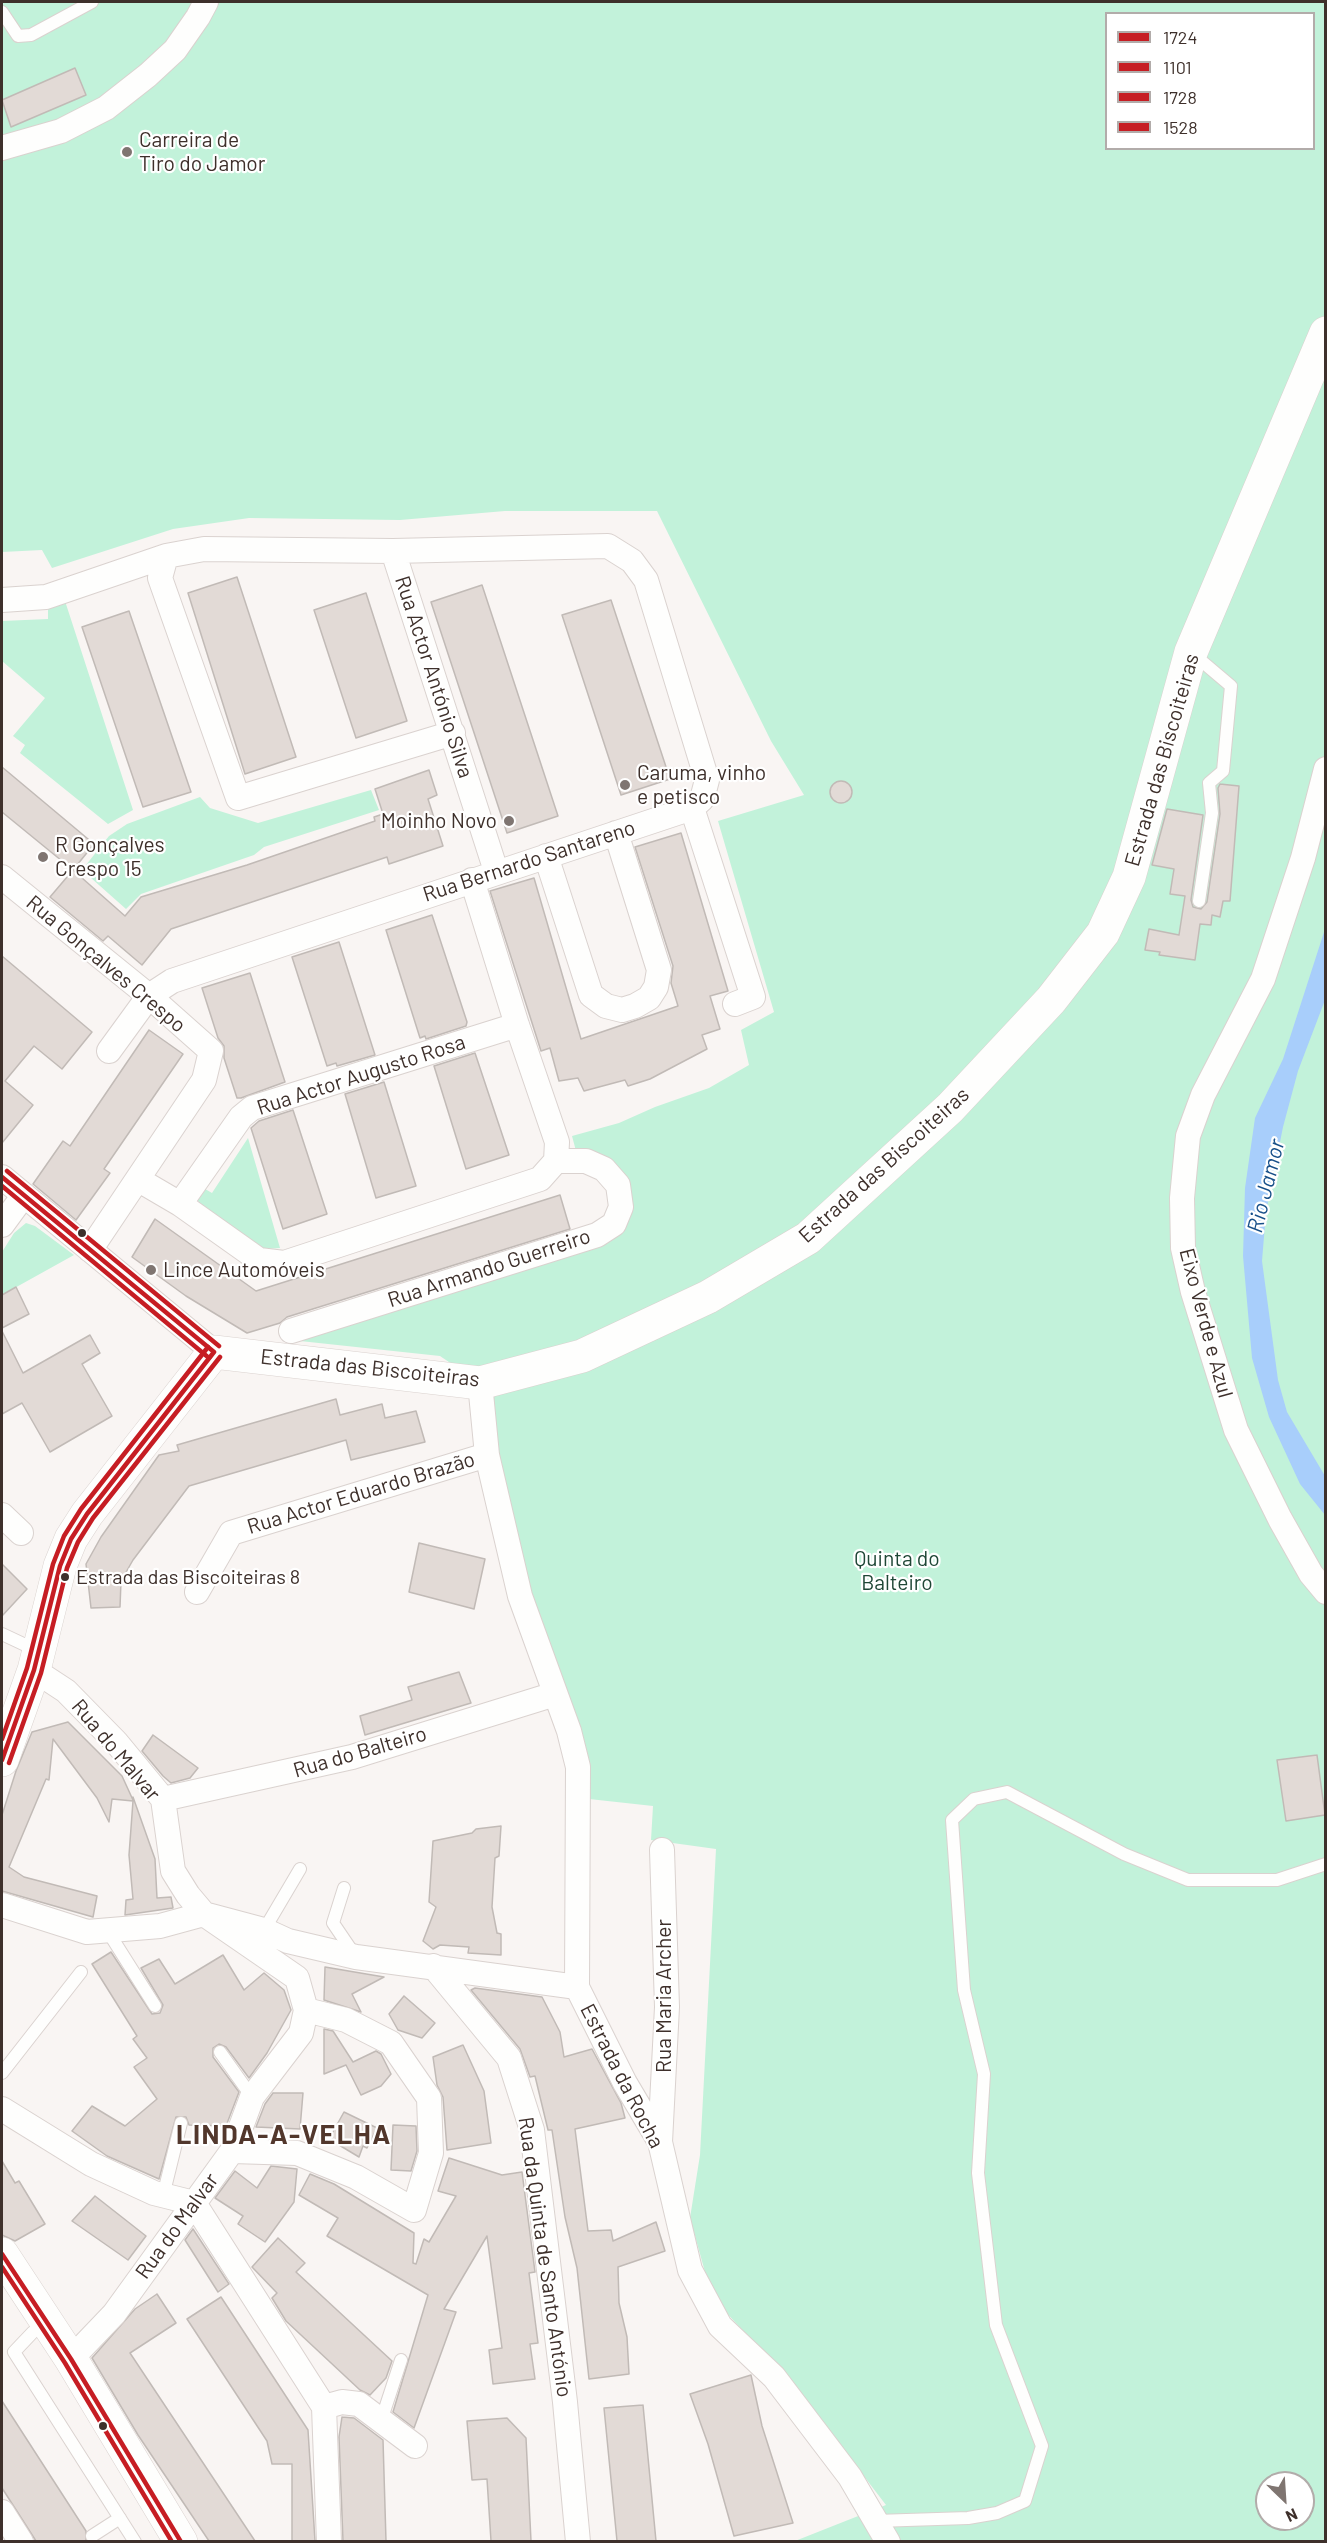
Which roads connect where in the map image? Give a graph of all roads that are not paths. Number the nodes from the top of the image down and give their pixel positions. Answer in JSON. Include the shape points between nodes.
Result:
{"nodes":[{"id":1,"x":92,"y":2,"type":"edge"},
{"id":2,"x":206,"y":2,"type":"edge"},
{"id":3,"x":2,"y":12,"type":"edge"},
{"id":4,"x":2,"y":148,"type":"edge"},
{"id":5,"x":1326,"y":333,"type":"edge"},
{"id":6,"x":393,"y":551,"type":"junction"},
{"id":7,"x":166,"y":556,"type":"junction"},
{"id":8,"x":2,"y":600,"type":"edge"},
{"id":9,"x":1191,"y":652,"type":"junction"},
{"id":10,"x":453,"y":733,"type":"junction"},
{"id":11,"x":1326,"y":769,"type":"edge"},
{"id":12,"x":692,"y":808,"type":"junction"},
{"id":13,"x":616,"y":833,"type":"junction"},
{"id":14,"x":546,"y":856,"type":"junction"},
{"id":15,"x":496,"y":871,"type":"junction"},
{"id":16,"x":2,"y":877,"type":"edge"},
{"id":17,"x":472,"y":880,"type":"junction"},
{"id":18,"x":1199,"y":901,"type":"dead end"},
{"id":19,"x":149,"y":996,"type":"junction"},
{"id":20,"x":735,"y":1004,"type":"dead end"},
{"id":21,"x":517,"y":1025,"type":"junction"},
{"id":22,"x":109,"y":1052,"type":"dead end"},
{"id":23,"x":556,"y":1161,"type":"junction"},
{"id":24,"x":2,"y":1177,"type":"edge"},
{"id":25,"x":139,"y":1180,"type":"junction"},
{"id":26,"x":24,"y":1195,"type":"junction"},
{"id":27,"x":180,"y":1204,"type":"junction"},
{"id":28,"x":2,"y":1225,"type":"edge"},
{"id":29,"x":90,"y":1250,"type":"junction"},
{"id":30,"x":291,"y":1331,"type":"dead end"},
{"id":31,"x":214,"y":1352,"type":"junction"},
{"id":32,"x":480,"y":1383,"type":"junction"},
{"id":33,"x":487,"y":1455,"type":"junction"},
{"id":34,"x":2,"y":1515,"type":"edge"},
{"id":35,"x":21,"y":1533,"type":"dead end"},
{"id":36,"x":197,"y":1592,"type":"dead end"},
{"id":37,"x":1326,"y":1592,"type":"edge"},
{"id":38,"x":2,"y":1634,"type":"edge"},
{"id":39,"x":36,"y":1660,"type":"junction"},
{"id":40,"x":555,"y":1694,"type":"junction"},
{"id":41,"x":2,"y":1760,"type":"edge"},
{"id":42,"x":163,"y":1799,"type":"junction"},
{"id":43,"x":662,"y":1850,"type":"dead end"},
{"id":44,"x":1326,"y":1864,"type":"edge"},
{"id":45,"x":300,"y":1869,"type":"dead end"},
{"id":46,"x":345,"y":1888,"type":"dead end"},
{"id":47,"x":2,"y":1905,"type":"edge"},
{"id":48,"x":204,"y":1914,"type":"junction"},
{"id":49,"x":107,"y":1930,"type":"junction"},
{"id":50,"x":264,"y":1930,"type":"junction"},
{"id":51,"x":356,"y":1957,"type":"junction"},
{"id":52,"x":433,"y":1966,"type":"junction"},
{"id":53,"x":81,"y":1972,"type":"dead end"},
{"id":54,"x":577,"y":1988,"type":"junction"},
{"id":55,"x":155,"y":2006,"type":"dead end"},
{"id":56,"x":306,"y":2010,"type":"junction"},
{"id":57,"x":220,"y":2052,"type":"dead end"},
{"id":58,"x":2,"y":2073,"type":"edge"},
{"id":59,"x":252,"y":2097,"type":"junction"},
{"id":60,"x":2,"y":2109,"type":"edge"},
{"id":61,"x":182,"y":2123,"type":"dead end"},
{"id":62,"x":660,"y":2142,"type":"junction"},
{"id":63,"x":232,"y":2151,"type":"junction"},
{"id":64,"x":163,"y":2196,"type":"junction"},
{"id":65,"x":194,"y":2204,"type":"junction"},
{"id":66,"x":2,"y":2254,"type":"edge"},
{"id":67,"x":2,"y":2287,"type":"edge"},
{"id":68,"x":33,"y":2332,"type":"junction"},
{"id":69,"x":401,"y":2360,"type":"dead end"},
{"id":70,"x":64,"y":2364,"type":"junction"},
{"id":71,"x":324,"y":2407,"type":"junction"},
{"id":72,"x":381,"y":2421,"type":"junction"},
{"id":73,"x":414,"y":2446,"type":"dead end"},
{"id":74,"x":2,"y":2512,"type":"edge"},
{"id":75,"x":120,"y":2518,"type":"junction"},
{"id":76,"x":882,"y":2531,"type":"edge"},
{"id":77,"x":92,"y":2536,"type":"dead end"},
{"id":78,"x":178,"y":2536,"type":"edge"},
{"id":79,"x":21,"y":2541,"type":"edge"},
{"id":80,"x":135,"y":2541,"type":"edge"},
{"id":81,"x":329,"y":2541,"type":"edge"},
{"id":82,"x":578,"y":2541,"type":"edge"}],
"edges":[{"from":1,"to":3,"type":"lane","via":[[31,35],[18,36]]},
{"from":2,"to":4,"type":"street","via":[[175,50],[106,108],[60,131]]},
{"from":5,"to":9,"type":"street","name":"Estrada das Biscoiteiras"},
{"from":6,"to":7,"type":"street","via":[[204,549]]},
{"from":6,"to":10,"type":"street","name":"Rua Actor António Silva"},
{"from":6,"to":12,"type":"street","via":[[608,546],[632,561],[646,580],[707,780],[702,799]]},
{"from":7,"to":8,"type":"street","via":[[46,597]]},
{"from":7,"to":10,"type":"street","via":[[160,578],[238,798]]},
{"from":9,"to":18,"type":"lane","via":[[1231,686],[1223,771],[1209,783],[1212,813]]},
{"from":9,"to":32,"type":"street","name":"Estrada das Biscoiteiras","via":[[1129,877],[1103,933],[1051,1000],[950,1108],[808,1238],[708,1297],[582,1356]]},
{"from":10,"to":15,"type":"street","name":"Rua Actor António Silva"},
{"from":11,"to":37,"type":"street","name":"Eixo Verde e Azul","via":[[1303,858],[1263,979],[1203,1095],[1188,1136],[1182,1198],[1183,1248],[1193,1292],[1236,1430],[1280,1519],[1311,1574]]},
{"from":12,"to":13,"type":"street","name":"Rua Bernardo Santareno"},
{"from":12,"to":20,"type":"street","via":[[753,997]]},
{"from":13,"to":14,"type":"street","name":"Rua Bernardo Santareno"},
{"from":13,"to":14,"type":"street","via":[[659,970],[649,998],[635,1006],[622,1010],[606,1006],[591,995]]},
{"from":14,"to":15,"type":"street","name":"Rua Bernardo Santareno"},
{"from":15,"to":17,"type":"street","name":"Rua Bernardo Santareno"},
{"from":16,"to":19,"type":"street","name":"Rua Gonçalves Crespo"},
{"from":17,"to":19,"type":"street","name":"Rua Bernardo Santareno","via":[[172,981]]},
{"from":17,"to":21,"type":"street"},
{"from":19,"to":22,"type":"street"},
{"from":19,"to":25,"type":"street","name":"Rua Gonçalves Crespo","via":[[211,1051],[204,1080]]},
{"from":21,"to":23,"type":"street","via":[[557,1142]]},
{"from":21,"to":27,"type":"street","name":"Rua Actor Augusto Rosa","via":[[252,1108],[241,1117]]},
{"from":23,"to":27,"type":"street","via":[[540,1179],[284,1263],[259,1260]]},
{"from":23,"to":30,"type":"street","name":"Rua Armando Guerreiro","via":[[586,1161],[604,1169],[618,1185],[621,1207],[614,1224],[597,1235]]},
{"from":24,"to":26,"type":"street"},
{"from":25,"to":27,"type":"street"},
{"from":25,"to":29,"type":"street"},
{"from":26,"to":28,"type":"street"},
{"from":26,"to":29,"type":"street"},
{"from":29,"to":31,"type":"street"},
{"from":31,"to":32,"type":"street","name":"Estrada das Biscoiteiras"},
{"from":31,"to":39,"type":"street","via":[[71,1539],[60,1566]]},
{"from":32,"to":33,"type":"street"},
{"from":33,"to":36,"type":"street","name":"Rua Actor Eduardo Brazão","via":[[231,1533]]},
{"from":33,"to":40,"type":"street","via":[[519,1596]]},
{"from":34,"to":35,"type":"street"},
{"from":38,"to":39,"type":"lane"},
{"from":39,"to":41,"type":"street"},
{"from":39,"to":42,"type":"street","name":"Rua do Malvar","via":[[116,1742]]},
{"from":40,"to":42,"type":"street","name":"Rua do Balteiro","via":[[352,1757]]},
{"from":40,"to":54,"type":"street","via":[[578,1767]]},
{"from":42,"to":48,"type":"street","name":"Rua do Malvar","via":[[173,1871]]},
{"from":43,"to":62,"type":"street","name":"Rua Maria Archer","via":[[667,2007]]},
{"from":44,"to":76,"type":"lane","via":[[1277,1880],[1188,1880],[1124,1854],[1006,1792],[974,1799],[952,1820],[964,1990],[984,2074],[978,2173],[996,2325],[1042,2446],[1024,2501],[998,2513]]},
{"from":45,"to":50,"type":"lane"},
{"from":46,"to":51,"type":"lane","via":[[333,1923]]},
{"from":47,"to":49,"type":"street","via":[[87,1932]]},
{"from":48,"to":49,"type":"street","via":[[160,1926]]},
{"from":48,"to":50,"type":"street","name":"Estrada da Rocha"},
{"from":48,"to":56,"type":"street","name":"Rua do Malvar","via":[[297,1978]]},
{"from":49,"to":55,"type":"lane"},
{"from":50,"to":51,"type":"street","name":"Estrada da Rocha","via":[[288,1941]]},
{"from":51,"to":52,"type":"street","name":"Estrada da Rocha"},
{"from":52,"to":54,"type":"street","name":"Estrada da Rocha"},
{"from":52,"to":82,"type":"street","name":"Rua da Quinta de Santo António","via":[[509,2058],[532,2130]]},
{"from":53,"to":58,"type":"lane"},
{"from":54,"to":62,"type":"street","name":"Estrada da Rocha"},
{"from":56,"to":59,"type":"street","name":"Rua do Malvar","via":[[301,2033]]},
{"from":56,"to":63,"type":"street","via":[[346,2020],[391,2043],[429,2098],[431,2153],[414,2210],[356,2177],[297,2153]]},
{"from":57,"to":59,"type":"lane"},
{"from":59,"to":63,"type":"street","name":"Rua do Malvar"},
{"from":60,"to":64,"type":"street","via":[[91,2164]]},
{"from":61,"to":64,"type":"lane"},
{"from":62,"to":76,"type":"street","name":"Estrada da Rocha","via":[[690,2270],[720,2326],[774,2377],[850,2476]]},
{"from":63,"to":65,"type":"street","name":"Rua do Malvar"},
{"from":64,"to":65,"type":"street"},
{"from":65,"to":70,"type":"street","name":"Rua do Malvar","via":[[114,2314]]},
{"from":65,"to":71,"type":"street"},
{"from":66,"to":70,"type":"street"},
{"from":67,"to":68,"type":"street"},
{"from":68,"to":70,"type":"street"},
{"from":68,"to":75,"type":"lane","via":[[14,2352]]},
{"from":69,"to":72,"type":"lane"},
{"from":70,"to":78,"type":"street"},
{"from":71,"to":72,"type":"street","via":[[342,2402],[359,2404]]},
{"from":71,"to":81,"type":"street"},
{"from":72,"to":73,"type":"street"},
{"from":74,"to":79,"type":"street"},
{"from":75,"to":77,"type":"lane"},
{"from":75,"to":80,"type":"lane"}]}
